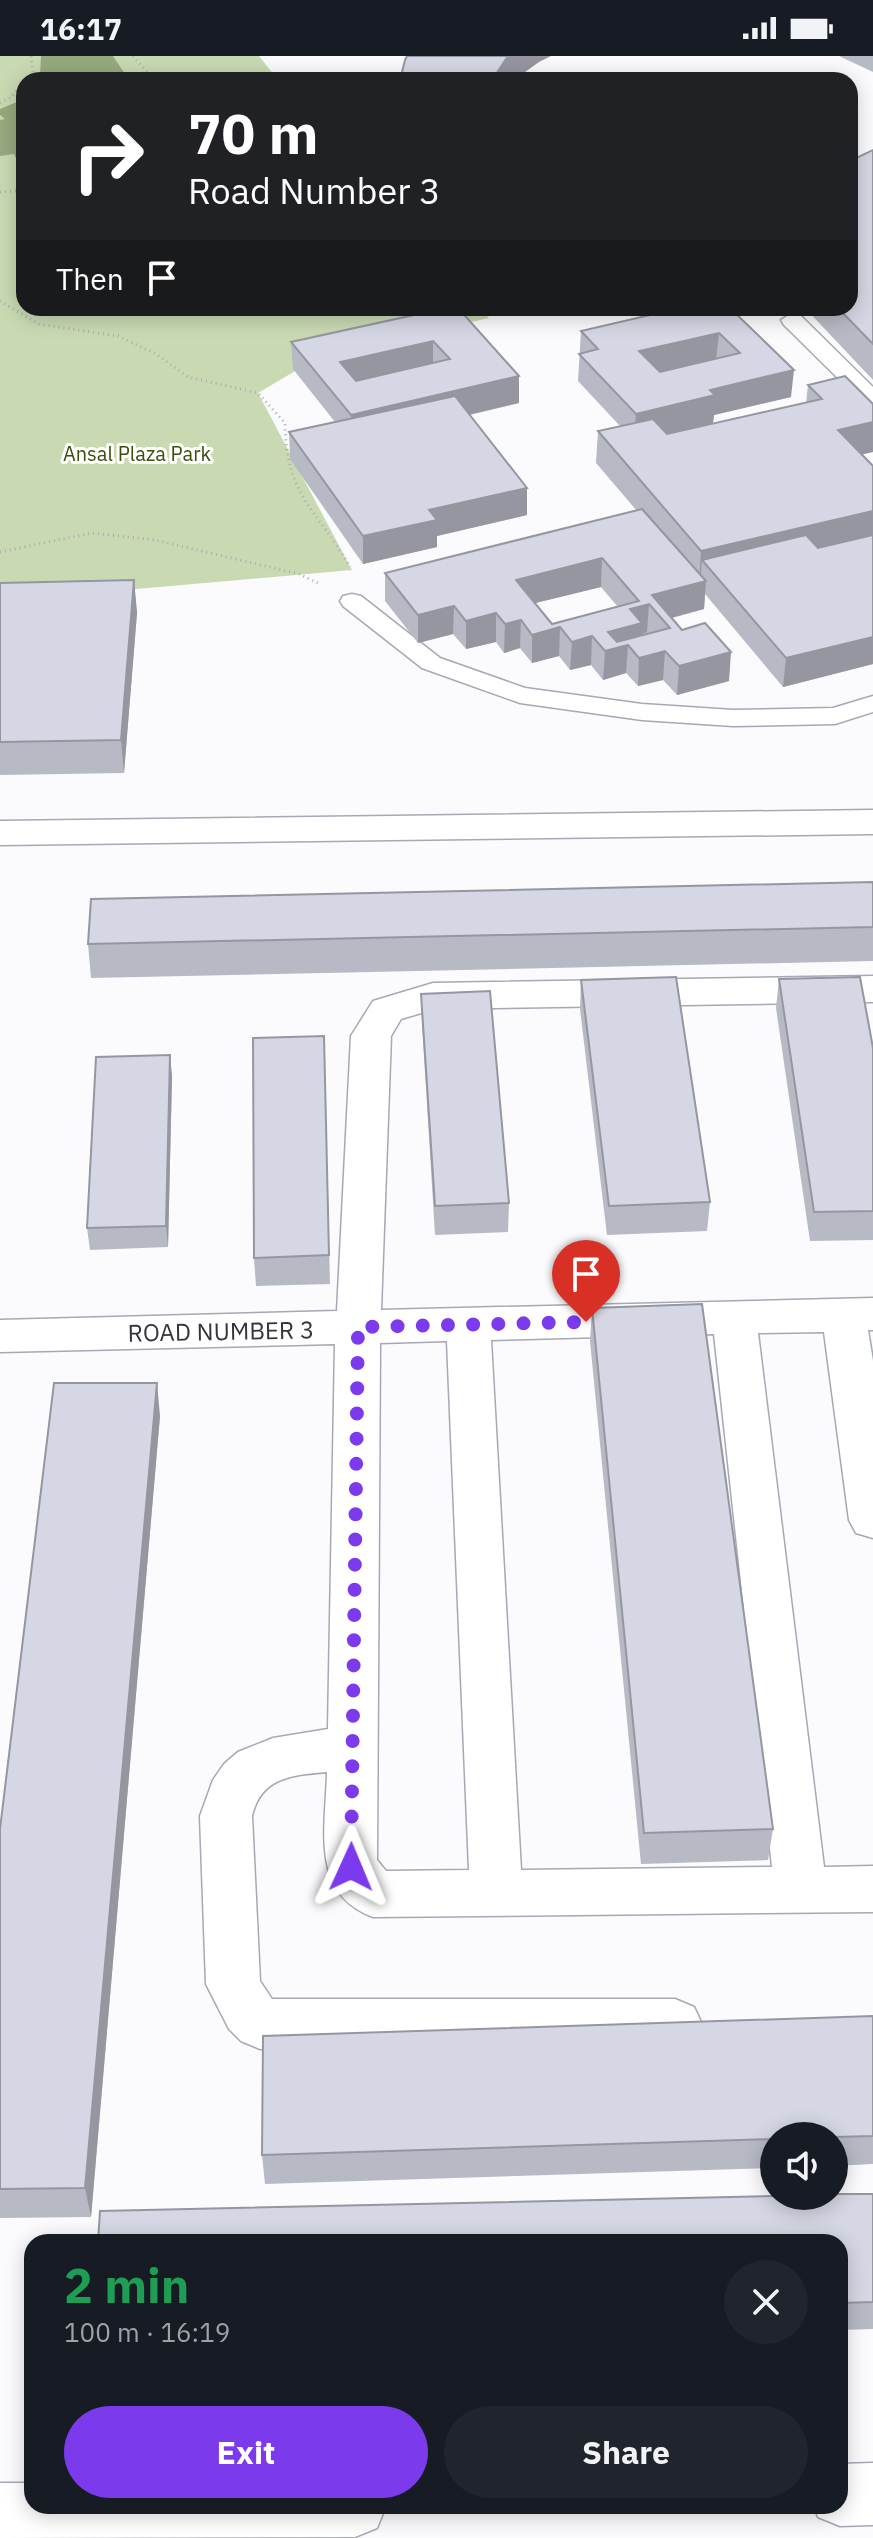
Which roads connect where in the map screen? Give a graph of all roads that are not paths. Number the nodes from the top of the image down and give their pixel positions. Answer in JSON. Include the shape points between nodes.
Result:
{"nodes":[{"id":1,"x":792,"y":320,"type":"dead end"},
{"id":2,"x":873,"y":400,"type":"edge"},
{"id":3,"x":352,"y":601,"type":"road end"},
{"id":4,"x":873,"y":704,"type":"edge"},
{"id":5,"x":873,"y":822,"type":"edge"},
{"id":6,"x":0,"y":833,"type":"edge"},
{"id":7,"x":873,"y":989,"type":"edge"},
{"id":8,"x":858,"y":1314,"type":"edge"},
{"id":9,"x":734,"y":1318,"type":"junction"},
{"id":10,"x":468,"y":1324,"type":"junction"},
{"id":11,"x":358,"y":1327,"type":"junction"},
{"id":12,"x":0,"y":1336,"type":"edge"},
{"id":13,"x":873,"y":1520,"type":"edge"},
{"id":14,"x":354,"y":1749,"type":"junction"},
{"id":15,"x":873,"y":1889,"type":"edge"},
{"id":16,"x":801,"y":1890,"type":"junction"},
{"id":17,"x":496,"y":1892,"type":"junction"},
{"id":18,"x":714,"y":2024,"type":"edge"},
{"id":19,"x":873,"y":2494,"type":"edge"},
{"id":20,"x":848,"y":2495,"type":"edge"},
{"id":21,"x":24,"y":2513,"type":"edge"},
{"id":22,"x":0,"y":2514,"type":"edge"}],
"edges":[{"from":1,"to":2,"type":"lane"},
{"from":3,"to":4,"type":"lane","via":[[431,663],[520,695],[733,718],[835,716]]},
{"from":5,"to":6,"type":"street"},
{"from":7,"to":11,"type":"street","via":[[433,996],[387,1010],[371,1036]]},
{"from":8,"to":9,"type":"street","name":"ROAD NUMBER 3"},
{"from":8,"to":13,"type":"street"},
{"from":9,"to":10,"type":"street","name":"ROAD NUMBER 3"},
{"from":9,"to":16,"type":"street"},
{"from":10,"to":11,"type":"street","name":"ROAD NUMBER 3"},
{"from":10,"to":17,"type":"street"},
{"from":11,"to":12,"type":"street","name":"ROAD NUMBER 3"},
{"from":11,"to":14,"type":"street"},
{"from":14,"to":17,"type":"street","via":[[351,1867],[373,1894]]},
{"from":14,"to":18,"type":"street","via":[[296,1752],[264,1763],[228,1795],[233,1984],[260,2024]]},
{"from":15,"to":16,"type":"street"},
{"from":16,"to":17,"type":"street"},
{"from":19,"to":20,"type":"street"},
{"from":21,"to":22,"type":"street"}]}
